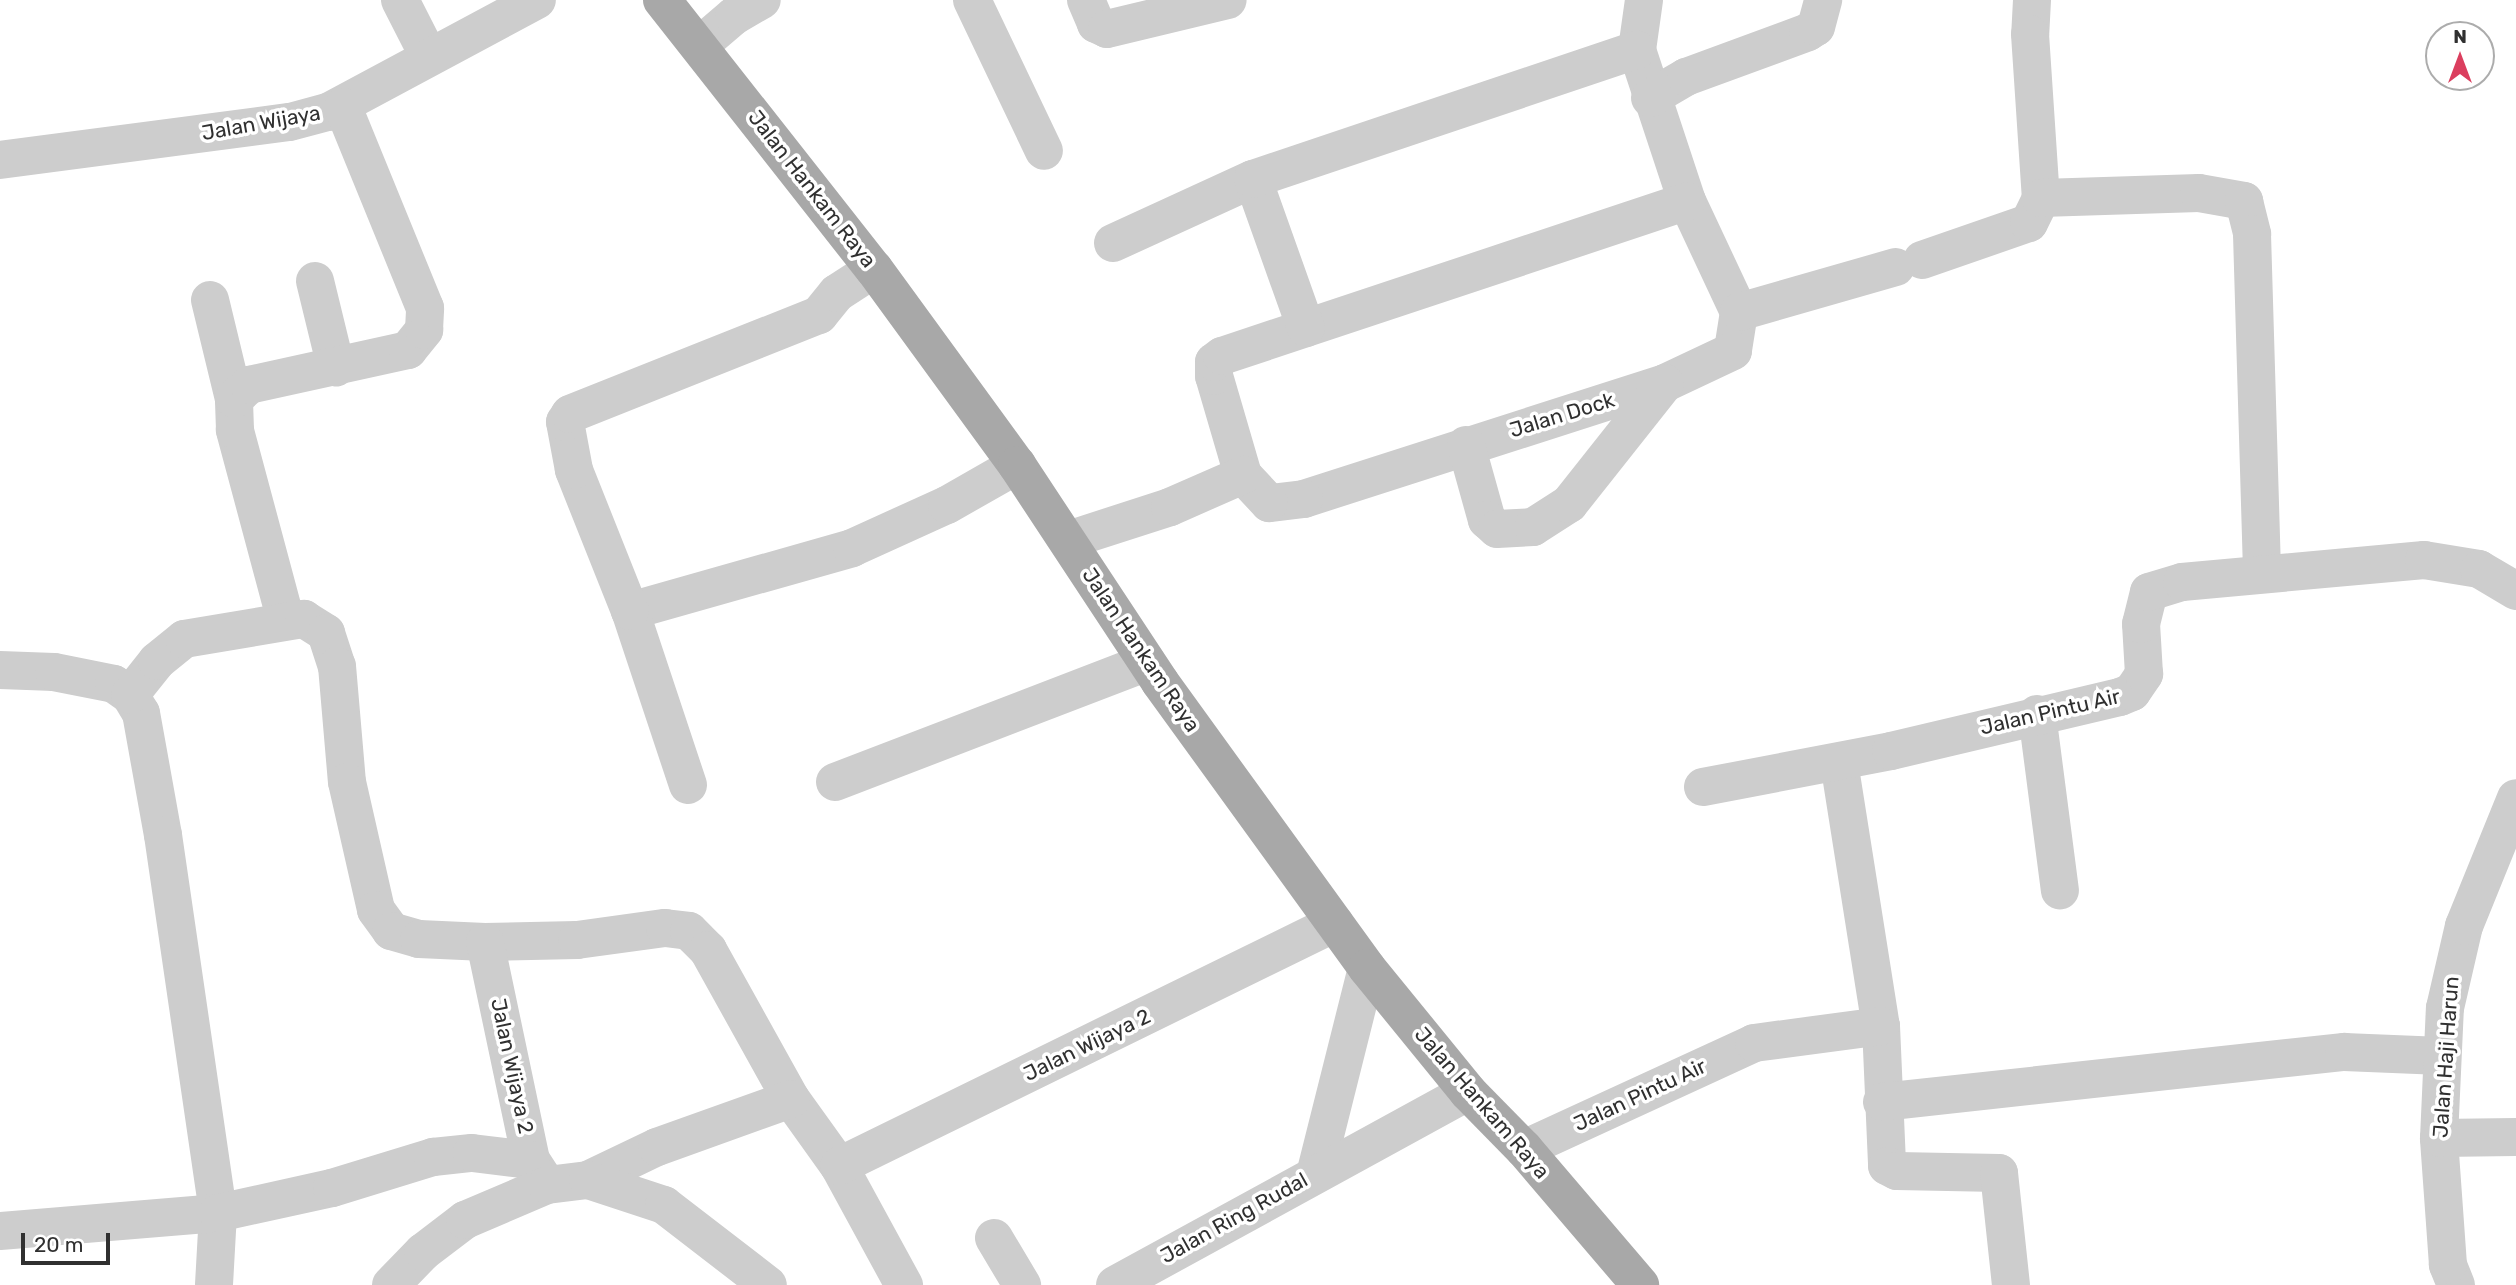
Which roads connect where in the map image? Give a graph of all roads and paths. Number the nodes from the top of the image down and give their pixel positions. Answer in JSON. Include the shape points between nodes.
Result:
{"nodes":[{"id":1,"x":400,"y":0,"type":"edge"},
{"id":2,"x":537,"y":0,"type":"edge"},
{"id":3,"x":662,"y":0,"type":"edge"},
{"id":4,"x":972,"y":0,"type":"edge"},
{"id":5,"x":1086,"y":0,"type":"edge"},
{"id":6,"x":1228,"y":0,"type":"edge"},
{"id":7,"x":1644,"y":0,"type":"edge"},
{"id":8,"x":1823,"y":0,"type":"edge"},
{"id":9,"x":2032,"y":0,"type":"edge"},
{"id":10,"x":739,"y":5,"type":"edge"},
{"id":11,"x":700,"y":46,"type":"junction"},
{"id":12,"x":1637,"y":50,"type":"junction"},
{"id":13,"x":429,"y":57,"type":"junction"},
{"id":14,"x":1650,"y":97,"type":"junction"},
{"id":15,"x":343,"y":107,"type":"junction"},
{"id":16,"x":1044,"y":151,"type":"dead end"},
{"id":17,"x":0,"y":160,"type":"edge"},
{"id":18,"x":1253,"y":179,"type":"junction"},
{"id":19,"x":2041,"y":198,"type":"junction"},
{"id":20,"x":1687,"y":201,"type":"junction"},
{"id":21,"x":1113,"y":243,"type":"dead end"},
{"id":22,"x":874,"y":269,"type":"junction"},
{"id":23,"x":315,"y":281,"type":"dead end"},
{"id":24,"x":210,"y":300,"type":"dead end"},
{"id":25,"x":1739,"y":312,"type":"junction"},
{"id":26,"x":1306,"y":328,"type":"junction"},
{"id":27,"x":336,"y":367,"type":"junction"},
{"id":28,"x":1665,"y":383,"type":"junction"},
{"id":29,"x":234,"y":399,"type":"junction"},
{"id":30,"x":1466,"y":445,"type":"junction"},
{"id":31,"x":1017,"y":465,"type":"junction"},
{"id":32,"x":1230,"y":480,"type":"junction"},
{"id":33,"x":1068,"y":540,"type":"junction"},
{"id":34,"x":2262,"y":574,"type":"junction"},
{"id":35,"x":2516,"y":591,"type":"edge"},
{"id":36,"x":630,"y":611,"type":"junction"},
{"id":37,"x":286,"y":621,"type":"junction"},
{"id":38,"x":1147,"y":662,"type":"junction"},
{"id":39,"x":0,"y":670,"type":"edge"},
{"id":40,"x":130,"y":695,"type":"junction"},
{"id":41,"x":2037,"y":714,"type":"junction"},
{"id":42,"x":1839,"y":762,"type":"junction"},
{"id":43,"x":835,"y":782,"type":"dead end"},
{"id":44,"x":688,"y":785,"type":"dead end"},
{"id":45,"x":1703,"y":787,"type":"dead end"},
{"id":46,"x":2516,"y":798,"type":"edge"},
{"id":47,"x":2060,"y":891,"type":"dead end"},
{"id":48,"x":1335,"y":923,"type":"junction"},
{"id":49,"x":485,"y":942,"type":"junction"},
{"id":50,"x":1367,"y":968,"type":"junction"},
{"id":51,"x":1881,"y":1026,"type":"junction"},
{"id":52,"x":2442,"y":1056,"type":"junction"},
{"id":53,"x":1468,"y":1092,"type":"junction"},
{"id":54,"x":791,"y":1099,"type":"junction"},
{"id":55,"x":1882,"y":1102,"type":"junction"},
{"id":56,"x":2516,"y":1137,"type":"edge"},
{"id":57,"x":2439,"y":1138,"type":"junction"},
{"id":58,"x":1524,"y":1149,"type":"junction"},
{"id":59,"x":839,"y":1166,"type":"junction"},
{"id":60,"x":1316,"y":1171,"type":"junction"},
{"id":61,"x":539,"y":1173,"type":"junction"},
{"id":62,"x":588,"y":1180,"type":"junction"},
{"id":63,"x":218,"y":1213,"type":"junction"},
{"id":64,"x":0,"y":1231,"type":"edge"},
{"id":65,"x":994,"y":1238,"type":"dead end"},
{"id":66,"x":214,"y":1285,"type":"edge"},
{"id":67,"x":391,"y":1285,"type":"edge"},
{"id":68,"x":768,"y":1285,"type":"edge"},
{"id":69,"x":904,"y":1285,"type":"edge"},
{"id":70,"x":1022,"y":1285,"type":"edge"},
{"id":71,"x":1115,"y":1285,"type":"edge"},
{"id":72,"x":1640,"y":1285,"type":"edge"},
{"id":73,"x":2011,"y":1285,"type":"edge"},
{"id":74,"x":2456,"y":1285,"type":"edge"}],
"edges":[{"from":1,"to":13,"type":"street"},
{"from":2,"to":13,"type":"street","name":"Jalan Wijaya"},
{"from":3,"to":11,"type":"main road","name":"Jalan Hankam Raya"},
{"from":4,"to":16,"type":"street"},
{"from":5,"to":6,"type":"street","via":[[1096,24],[1107,29]]},
{"from":7,"to":12,"type":"street"},
{"from":8,"to":14,"type":"street","via":[[1816,27],[1808,32],[1686,77]]},
{"from":9,"to":19,"type":"street","via":[[2030,34]]},
{"from":10,"to":11,"type":"street"},
{"from":11,"to":22,"type":"main road","name":"Jalan Hankam Raya"},
{"from":12,"to":14,"type":"street"},
{"from":12,"to":18,"type":"street"},
{"from":13,"to":15,"type":"street","name":"Jalan Wijaya"},
{"from":14,"to":20,"type":"street"},
{"from":15,"to":17,"type":"street","name":"Jalan Wijaya","via":[[290,122]]},
{"from":15,"to":27,"type":"street","via":[[425,308],[425,320],[418,342],[408,350]]},
{"from":18,"to":21,"type":"street"},
{"from":18,"to":26,"type":"street"},
{"from":19,"to":25,"type":"street","via":[[2029,223],[1909,264]]},
{"from":19,"to":34,"type":"street","via":[[2199,193],[2244,201],[2250,211]]},
{"from":20,"to":25,"type":"street"},
{"from":20,"to":26,"type":"street"},
{"from":22,"to":31,"type":"main road","name":"Jalan Hankam Raya"},
{"from":22,"to":36,"type":"street","via":[[837,293],[820,315],[570,414],[566,445]]},
{"from":23,"to":27,"type":"street"},
{"from":24,"to":29,"type":"street"},
{"from":25,"to":28,"type":"street","name":"Jalan Dock","via":[[1733,351]]},
{"from":26,"to":32,"type":"street","via":[[1214,362]]},
{"from":27,"to":29,"type":"street","via":[[249,385]]},
{"from":28,"to":30,"type":"street","name":"Jalan Dock"},
{"from":28,"to":30,"type":"street","via":[[1569,504],[1533,527],[1497,529],[1487,520]]},
{"from":29,"to":37,"type":"street","via":[[235,430]]},
{"from":30,"to":32,"type":"street","name":"Jalan Dock","via":[[1280,504],[1261,499]]},
{"from":31,"to":33,"type":"main road","name":"Jalan Hankam Raya"},
{"from":31,"to":36,"type":"street","via":[[947,505],[852,548]]},
{"from":32,"to":33,"type":"street","via":[[1170,507]]},
{"from":33,"to":38,"type":"main road","name":"Jalan Hankam Raya"},
{"from":34,"to":35,"type":"street","name":"Jalan Pintu Air","via":[[2451,562],[2479,569]]},
{"from":34,"to":41,"type":"street","name":"Jalan Pintu Air","via":[[2182,582],[2150,592],[2141,624],[2144,674],[2140,684],[2120,697]]},
{"from":36,"to":44,"type":"street"},
{"from":37,"to":40,"type":"street","via":[[184,639],[157,661]]},
{"from":37,"to":49,"type":"street","via":[[304,618],[314,624],[327,633],[334,651],[347,782],[376,910],[391,931],[401,935]]},
{"from":38,"to":43,"type":"street"},
{"from":38,"to":48,"type":"main road","name":"Jalan Hankam Raya"},
{"from":39,"to":40,"type":"street","via":[[54,672],[114,684]]},
{"from":40,"to":63,"type":"street","via":[[141,713],[163,835]]},
{"from":41,"to":42,"type":"street","name":"Jalan Pintu Air"},
{"from":41,"to":47,"type":"street"},
{"from":42,"to":45,"type":"street","name":"Jalan Pintu Air"},
{"from":42,"to":51,"type":"street"},
{"from":46,"to":52,"type":"street","name":"Jalan Haji Harun","via":[[2464,926],[2450,974]]},
{"from":48,"to":50,"type":"main road","name":"Jalan Hankam Raya"},
{"from":48,"to":59,"type":"street","name":"Jalan Wijaya 2"},
{"from":49,"to":54,"type":"street","via":[[577,940],[665,928],[689,931],[708,950]]},
{"from":49,"to":61,"type":"street","name":"Jalan Wijaya 2"},
{"from":50,"to":53,"type":"main road","name":"Jalan Hankam Raya"},
{"from":50,"to":60,"type":"street","name":"Jalan Ring Rudal"},
{"from":51,"to":55,"type":"street"},
{"from":51,"to":58,"type":"street","name":"Jalan Pintu Air","via":[[1754,1043]]},
{"from":52,"to":55,"type":"street","via":[[2344,1052]]},
{"from":52,"to":57,"type":"street","name":"Jalan Haji Harun"},
{"from":53,"to":58,"type":"main road","name":"Jalan Hankam Raya"},
{"from":53,"to":60,"type":"street","name":"Jalan Ring Rudal"},
{"from":54,"to":59,"type":"street"},
{"from":54,"to":62,"type":"street","via":[[657,1147]]},
{"from":55,"to":73,"type":"street","via":[[1887,1166],[1897,1171],[1999,1173]]},
{"from":56,"to":57,"type":"street"},
{"from":57,"to":74,"type":"street","name":"Jalan Haji Harun","via":[[2448,1265]]},
{"from":58,"to":72,"type":"main road","name":"Jalan Hankam Raya"},
{"from":59,"to":69,"type":"street"},
{"from":60,"to":71,"type":"street","name":"Jalan Ring Rudal"},
{"from":61,"to":62,"type":"street"},
{"from":61,"to":63,"type":"street","via":[[472,1153],[433,1157],[332,1188]]},
{"from":61,"to":67,"type":"street","via":[[465,1220],[423,1252]]},
{"from":62,"to":68,"type":"street","via":[[664,1205]]},
{"from":63,"to":64,"type":"street"},
{"from":63,"to":66,"type":"street"},
{"from":65,"to":70,"type":"street"}]}
